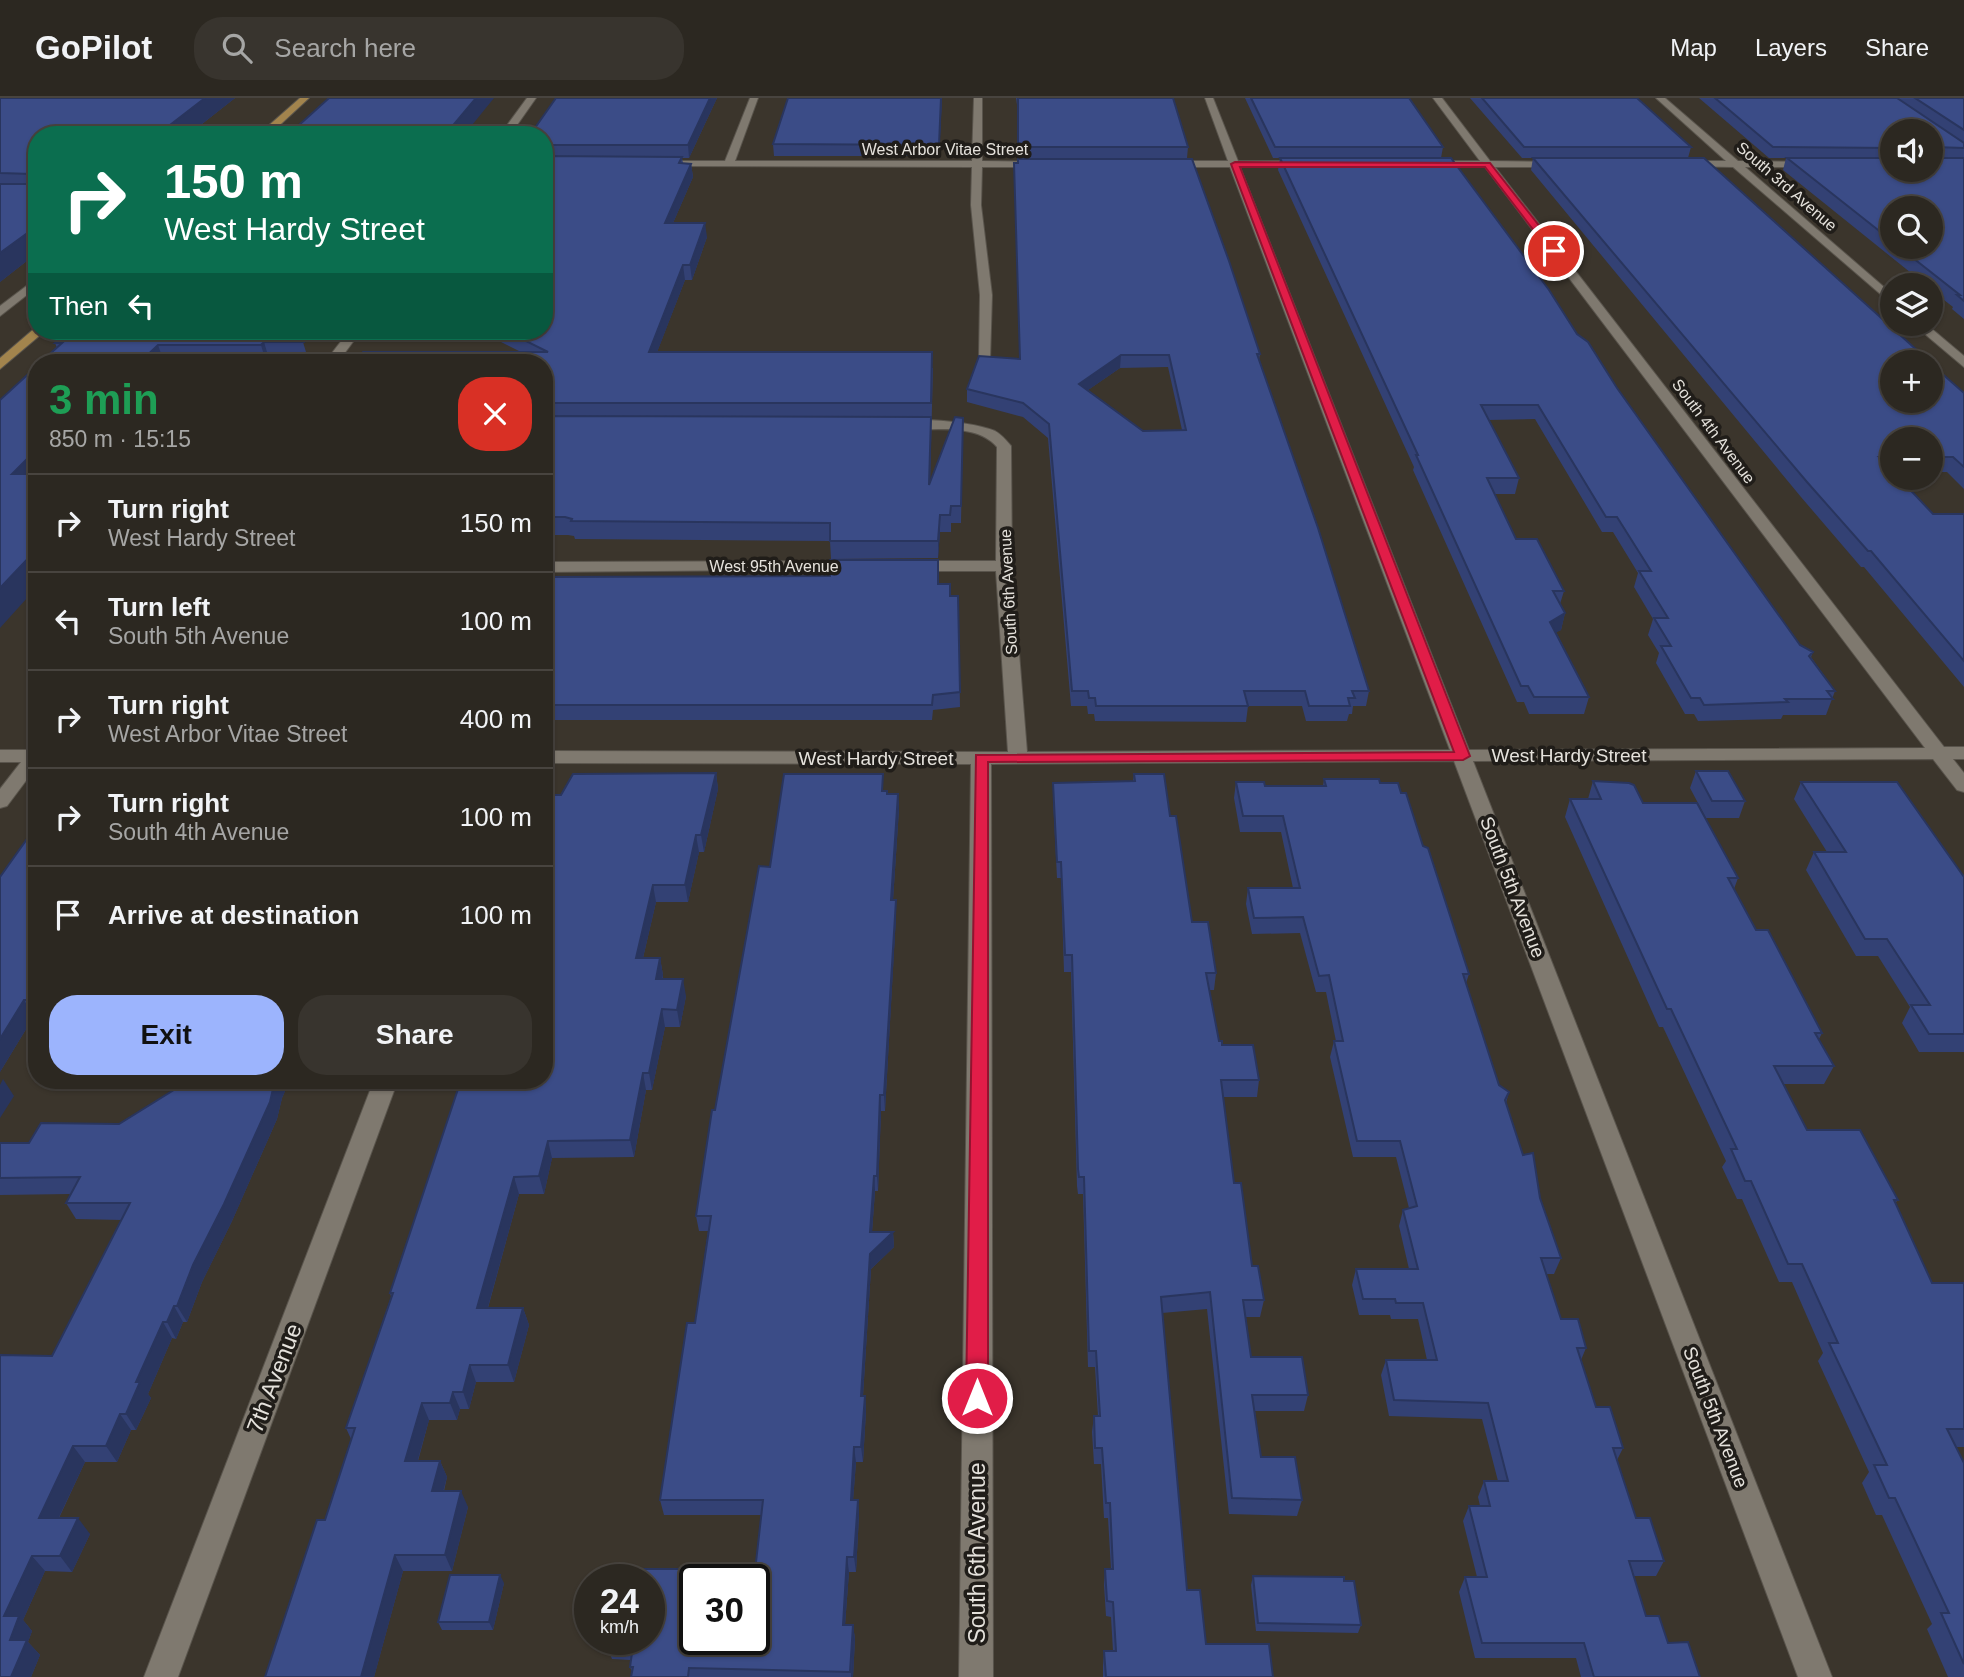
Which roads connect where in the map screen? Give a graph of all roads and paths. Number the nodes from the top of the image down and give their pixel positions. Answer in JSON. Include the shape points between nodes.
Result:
{"nodes":[{"id":1,"x":305,"y":98,"type":"edge"},
{"id":2,"x":533,"y":98,"type":"edge"},
{"id":3,"x":754,"y":98,"type":"edge"},
{"id":4,"x":978,"y":98,"type":"edge"},
{"id":5,"x":1209,"y":98,"type":"edge"},
{"id":6,"x":1437,"y":98,"type":"edge"},
{"id":7,"x":1660,"y":98,"type":"edge"},
{"id":8,"x":273,"y":126,"type":"edge"},
{"id":9,"x":512,"y":126,"type":"edge"},
{"id":10,"x":650,"y":164,"type":"edge"},
{"id":11,"x":729,"y":164,"type":"junction"},
{"id":12,"x":978,"y":164,"type":"junction"},
{"id":13,"x":1059,"y":164,"type":"edge"},
{"id":14,"x":1154,"y":164,"type":"edge"},
{"id":15,"x":1235,"y":164,"type":"junction"},
{"id":16,"x":1315,"y":164,"type":"edge"},
{"id":17,"x":1421,"y":164,"type":"edge"},
{"id":18,"x":1488,"y":164,"type":"junction"},
{"id":19,"x":1570,"y":164,"type":"edge"},
{"id":20,"x":1667,"y":164,"type":"edge"},
{"id":21,"x":1736,"y":164,"type":"junction"},
{"id":22,"x":1827,"y":164,"type":"edge"},
{"id":23,"x":28,"y":289,"type":"edge"},
{"id":24,"x":1880,"y":290,"type":"edge"},
{"id":25,"x":0,"y":312,"type":"edge"},
{"id":26,"x":1933,"y":336,"type":"edge"},
{"id":27,"x":29,"y":340,"type":"edge"},
{"id":28,"x":348,"y":340,"type":"edge"},
{"id":29,"x":337,"y":354,"type":"edge"},
{"id":30,"x":985,"y":358,"type":"edge"},
{"id":31,"x":1964,"y":363,"type":"edge"},
{"id":32,"x":0,"y":365,"type":"edge"},
{"id":33,"x":887,"y":426,"type":"edge"},
{"id":34,"x":1004,"y":566,"type":"junction"},
{"id":35,"x":553,"y":567,"type":"edge"},
{"id":36,"x":1938,"y":753,"type":"junction"},
{"id":37,"x":1964,"y":753,"type":"edge"},
{"id":38,"x":28,"y":755,"type":"edge"},
{"id":39,"x":0,"y":756,"type":"edge"},
{"id":40,"x":1463,"y":756,"type":"junction"},
{"id":41,"x":553,"y":757,"type":"edge"},
{"id":42,"x":1018,"y":757,"type":"junction"},
{"id":43,"x":981,"y":758,"type":"junction"},
{"id":44,"x":28,"y":765,"type":"edge"},
{"id":45,"x":1964,"y":786,"type":"edge"},
{"id":46,"x":0,"y":802,"type":"edge"},
{"id":47,"x":383,"y":1089,"type":"edge"},
{"id":48,"x":161,"y":1677,"type":"edge"},
{"id":49,"x":976,"y":1677,"type":"edge"},
{"id":50,"x":1815,"y":1677,"type":"edge"}],
"edges":[{"from":1,"to":8,"type":"main road"},
{"from":2,"to":9,"type":"street"},
{"from":3,"to":11,"type":"street"},
{"from":4,"to":12,"type":"street"},
{"from":5,"to":15,"type":"street","name":"South 5th Avenue"},
{"from":6,"to":18,"type":"street","name":"South 4th Avenue"},
{"from":7,"to":21,"type":"street","name":"South 3rd Avenue"},
{"from":10,"to":11,"type":"street","name":"West Arbor Vitae Street"},
{"from":11,"to":12,"type":"street","name":"West Arbor Vitae Street"},
{"from":12,"to":13,"type":"street","name":"West Arbor Vitae Street"},
{"from":12,"to":30,"type":"street"},
{"from":14,"to":15,"type":"street"},
{"from":15,"to":16,"type":"street"},
{"from":15,"to":40,"type":"street","name":"South 5th Avenue"},
{"from":17,"to":18,"type":"street"},
{"from":18,"to":19,"type":"street"},
{"from":18,"to":36,"type":"street","name":"South 4th Avenue"},
{"from":20,"to":21,"type":"street"},
{"from":21,"to":22,"type":"street"},
{"from":21,"to":24,"type":"street","name":"South 3rd Avenue"},
{"from":23,"to":25,"type":"street"},
{"from":26,"to":31,"type":"street"},
{"from":27,"to":32,"type":"main road"},
{"from":28,"to":29,"type":"street"},
{"from":33,"to":34,"type":"street","name":"South 6th Avenue","via":[[942,426],[1000,438],[1004,446]]},
{"from":34,"to":35,"type":"street","name":"West 95th Avenue"},
{"from":34,"to":42,"type":"street","name":"South 6th Avenue"},
{"from":36,"to":37,"type":"street","name":"West Hardy Street"},
{"from":36,"to":40,"type":"street","name":"West Hardy Street"},
{"from":36,"to":45,"type":"street","name":"South 4th Avenue"},
{"from":38,"to":39,"type":"street"},
{"from":40,"to":42,"type":"street","name":"West Hardy Street"},
{"from":40,"to":50,"type":"street","name":"South 5th Avenue"},
{"from":41,"to":43,"type":"street","name":"West Hardy Street"},
{"from":42,"to":43,"type":"street","name":"West Hardy Street"},
{"from":43,"to":49,"type":"street","name":"South 6th Avenue"},
{"from":44,"to":46,"type":"street"},
{"from":47,"to":48,"type":"street","name":"7th Avenue"}]}
